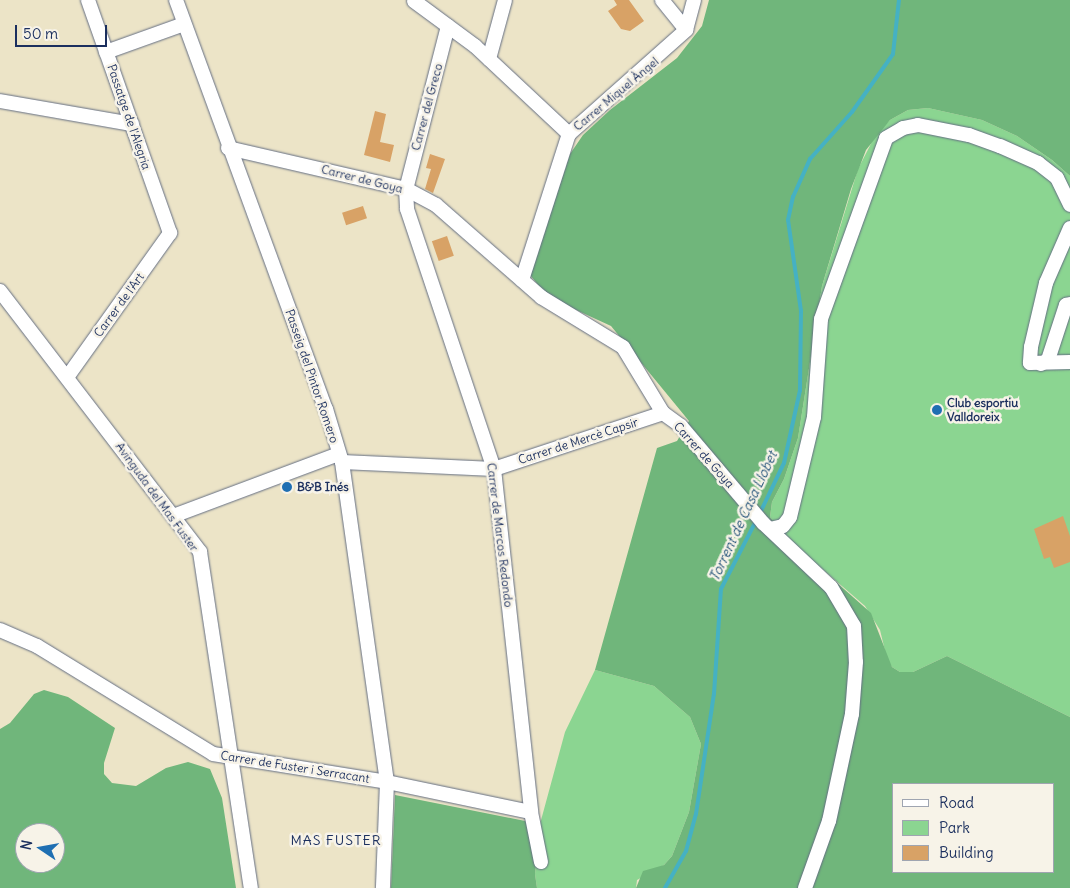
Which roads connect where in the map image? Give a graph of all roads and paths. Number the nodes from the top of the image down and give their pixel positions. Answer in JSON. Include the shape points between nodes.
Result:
{"nodes":[{"id":1,"x":88,"y":0,"type":"edge"},
{"id":2,"x":176,"y":0,"type":"edge"},
{"id":3,"x":408,"y":0,"type":"edge"},
{"id":4,"x":414,"y":0,"type":"edge"},
{"id":5,"x":505,"y":0,"type":"edge"},
{"id":6,"x":662,"y":0,"type":"edge"},
{"id":7,"x":694,"y":0,"type":"edge"},
{"id":8,"x":184,"y":24,"type":"junction"},
{"id":9,"x":448,"y":26,"type":"junction"},
{"id":10,"x":686,"y":30,"type":"junction"},
{"id":11,"x":106,"y":52,"type":"junction"},
{"id":12,"x":489,"y":59,"type":"junction"},
{"id":13,"x":0,"y":102,"type":"edge"},
{"id":14,"x":132,"y":124,"type":"junction"},
{"id":15,"x":569,"y":134,"type":"junction"},
{"id":16,"x":228,"y":148,"type":"junction"},
{"id":17,"x":406,"y":189,"type":"junction"},
{"id":18,"x":1070,"y":205,"type":"edge"},
{"id":19,"x":1070,"y":228,"type":"edge"},
{"id":20,"x":170,"y":233,"type":"joint"},
{"id":21,"x":522,"y":280,"type":"junction"},
{"id":22,"x":0,"y":291,"type":"edge"},
{"id":23,"x":1070,"y":304,"type":"edge"},
{"id":24,"x":1064,"y":331,"type":"edge"},
{"id":25,"x":1070,"y":362,"type":"edge"},
{"id":26,"x":1042,"y":364,"type":"junction"},
{"id":27,"x":68,"y":376,"type":"junction"},
{"id":28,"x":664,"y":413,"type":"junction"},
{"id":29,"x":341,"y":458,"type":"junction"},
{"id":30,"x":494,"y":469,"type":"junction"},
{"id":31,"x":173,"y":516,"type":"junction"},
{"id":32,"x":767,"y":526,"type":"junction"},
{"id":33,"x":0,"y":630,"type":"edge"},
{"id":34,"x":230,"y":755,"type":"junction"},
{"id":35,"x":387,"y":782,"type":"junction"},
{"id":36,"x":531,"y":812,"type":"junction"},
{"id":37,"x":541,"y":862,"type":"dead end"},
{"id":38,"x":251,"y":888,"type":"edge"},
{"id":39,"x":383,"y":888,"type":"edge"},
{"id":40,"x":805,"y":888,"type":"edge"}],
"edges":[{"from":1,"to":11,"type":"street","name":"Passatge de l'Alegria"},
{"from":2,"to":8,"type":"street","name":"Passeig del Pintor Romero"},
{"from":3,"to":4,"type":"street"},
{"from":4,"to":9,"type":"street"},
{"from":5,"to":12,"type":"street"},
{"from":6,"to":10,"type":"street"},
{"from":7,"to":10,"type":"street"},
{"from":8,"to":11,"type":"street"},
{"from":8,"to":16,"type":"street","name":"Passeig del Pintor Romero"},
{"from":9,"to":12,"type":"street"},
{"from":9,"to":17,"type":"street","name":"Carrer del Greco"},
{"from":10,"to":15,"type":"street","name":"Carrer Miquel Àngel"},
{"from":11,"to":14,"type":"street","name":"Passatge de l'Alegria"},
{"from":12,"to":15,"type":"street"},
{"from":13,"to":14,"type":"street"},
{"from":14,"to":20,"type":"street","name":"Passatge de l'Alegria"},
{"from":15,"to":21,"type":"street","name":"Carrer Miquel Àngel"},
{"from":16,"to":17,"type":"street","name":"Carrer de Goya"},
{"from":16,"to":29,"type":"street","name":"Passeig del Pintor Romero","via":[[326,409]]},
{"from":17,"to":21,"type":"street","name":"Carrer de Goya","via":[[436,205]]},
{"from":17,"to":30,"type":"street","name":"Carrer de Marcos Redondo","via":[[407,209]]},
{"from":18,"to":32,"type":"street","via":[[1057,178],[1038,164],[1000,146],[969,135],[918,126],[902,128],[886,138],[821,320],[814,417],[790,517],[783,526]]},
{"from":19,"to":26,"type":"street","via":[[1046,283],[1031,347],[1030,363]]},
{"from":20,"to":27,"type":"street","name":"Carrer de l'Art"},
{"from":21,"to":28,"type":"street","name":"Carrer de Goya","via":[[541,297],[623,347]]},
{"from":22,"to":27,"type":"street","name":"Avinguda del Mas Fuster"},
{"from":23,"to":24,"type":"street","via":[[1066,304]]},
{"from":24,"to":26,"type":"street","via":[[1048,360]]},
{"from":25,"to":26,"type":"street"},
{"from":27,"to":31,"type":"street","name":"Avinguda del Mas Fuster"},
{"from":28,"to":30,"type":"street","name":"Carrer de Mercè Capsir"},
{"from":28,"to":32,"type":"street","name":"Carrer de Goya","via":[[681,426]]},
{"from":29,"to":30,"type":"street","name":"Carrer de Mercè Capsir"},
{"from":29,"to":31,"type":"street","name":"Carrer de Mercè Capsir"},
{"from":29,"to":35,"type":"street","name":"Passeig del Pintor Romero"},
{"from":30,"to":36,"type":"street","name":"Carrer de Marcos Redondo"},
{"from":31,"to":34,"type":"street","name":"Avinguda del Mas Fuster","via":[[200,552]]},
{"from":32,"to":40,"type":"street","name":"Carrer de Goya","via":[[832,587],[854,626],[856,662],[852,714],[829,821]]},
{"from":33,"to":34,"type":"street","name":"Carrer de Fuster i Serracant","via":[[37,646],[213,754]]},
{"from":34,"to":35,"type":"street","name":"Carrer de Fuster i Serracant"},
{"from":34,"to":38,"type":"street","name":"Avinguda del Mas Fuster"},
{"from":35,"to":36,"type":"street","name":"Carrer de Fuster i Serracant"},
{"from":35,"to":39,"type":"street","name":"Passeig del Pintor Romero"},
{"from":36,"to":37,"type":"street","name":"Carrer de Marcos Redondo"}]}
